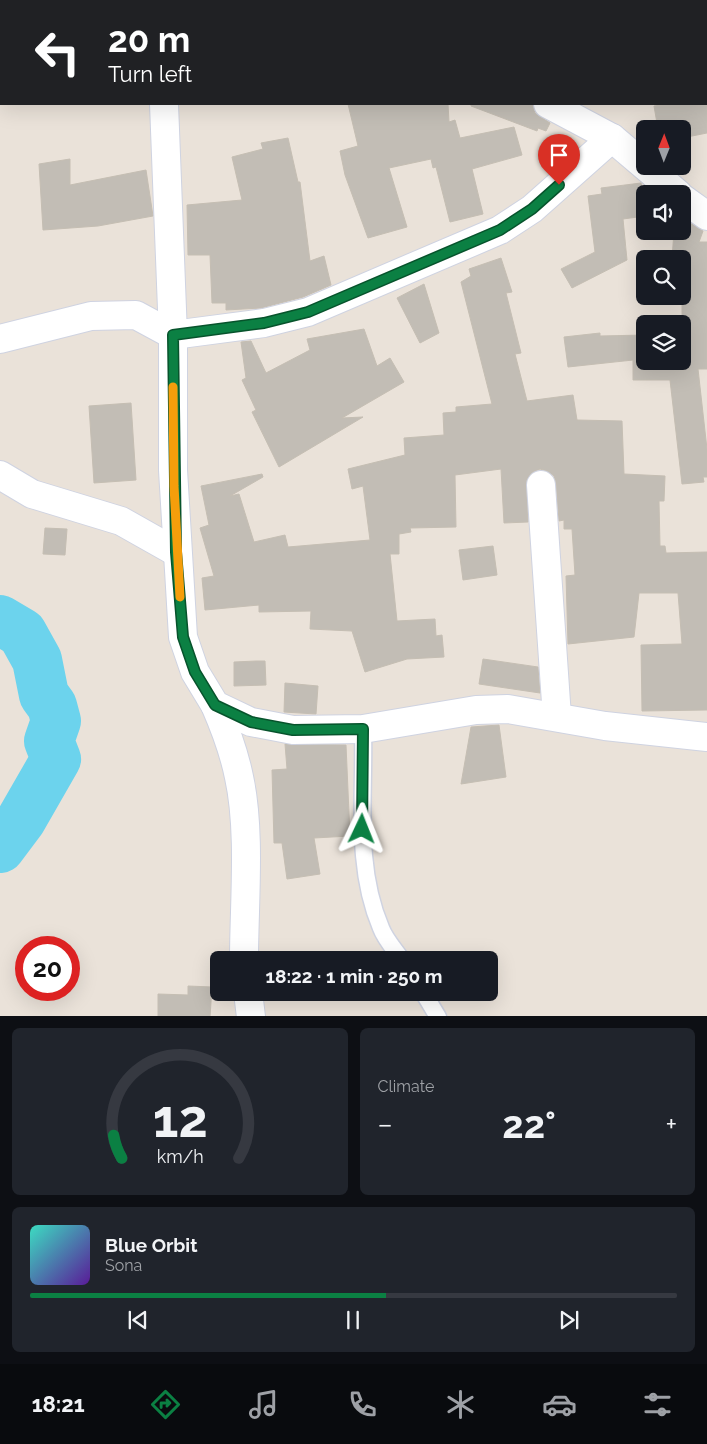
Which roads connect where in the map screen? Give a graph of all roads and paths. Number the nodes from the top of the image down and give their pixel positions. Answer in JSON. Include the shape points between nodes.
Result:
{"nodes":[{"id":1,"x":164,"y":105,"type":"edge"},
{"id":2,"x":550,"y":105,"type":"edge"},
{"id":3,"x":612,"y":138,"type":"junction"},
{"id":4,"x":667,"y":185,"type":"edge"},
{"id":5,"x":691,"y":204,"type":"edge"},
{"id":6,"x":707,"y":216,"type":"edge"},
{"id":7,"x":173,"y":335,"type":"junction"},
{"id":8,"x":0,"y":339,"type":"edge"},
{"id":9,"x":0,"y":475,"type":"edge"},
{"id":10,"x":541,"y":485,"type":"dead end"},
{"id":11,"x":176,"y":552,"type":"junction"},
{"id":12,"x":215,"y":705,"type":"junction"},
{"id":13,"x":557,"y":718,"type":"junction"},
{"id":14,"x":363,"y":729,"type":"junction"},
{"id":15,"x":707,"y":737,"type":"edge"},
{"id":16,"x":244,"y":951,"type":"edge"},
{"id":17,"x":396,"y":951,"type":"edge"},
{"id":18,"x":249,"y":1001,"type":"edge"},
{"id":19,"x":429,"y":1001,"type":"edge"},
{"id":20,"x":251,"y":1016,"type":"edge"},
{"id":21,"x":438,"y":1016,"type":"edge"}],
"edges":[{"from":1,"to":7,"type":"street"},
{"from":2,"to":3,"type":"street"},
{"from":3,"to":4,"type":"street"},
{"from":3,"to":7,"type":"street","via":[[532,209],[500,230],[308,312],[264,323]]},
{"from":5,"to":6,"type":"street"},
{"from":7,"to":8,"type":"street","via":[[136,315],[91,316]]},
{"from":7,"to":11,"type":"street"},
{"from":9,"to":11,"type":"street","via":[[32,494],[121,521]]},
{"from":10,"to":13,"type":"street"},
{"from":11,"to":12,"type":"street","via":[[183,637],[195,672]]},
{"from":12,"to":14,"type":"street","via":[[251,722],[293,730]]},
{"from":12,"to":16,"type":"street","via":[[230,739],[240,778],[244,816]]},
{"from":13,"to":14,"type":"street","via":[[508,709],[476,710]]},
{"from":13,"to":15,"type":"street"},
{"from":14,"to":17,"type":"lane","via":[[362,847],[381,930]]},
{"from":18,"to":20,"type":"street"},
{"from":19,"to":21,"type":"lane"}]}
